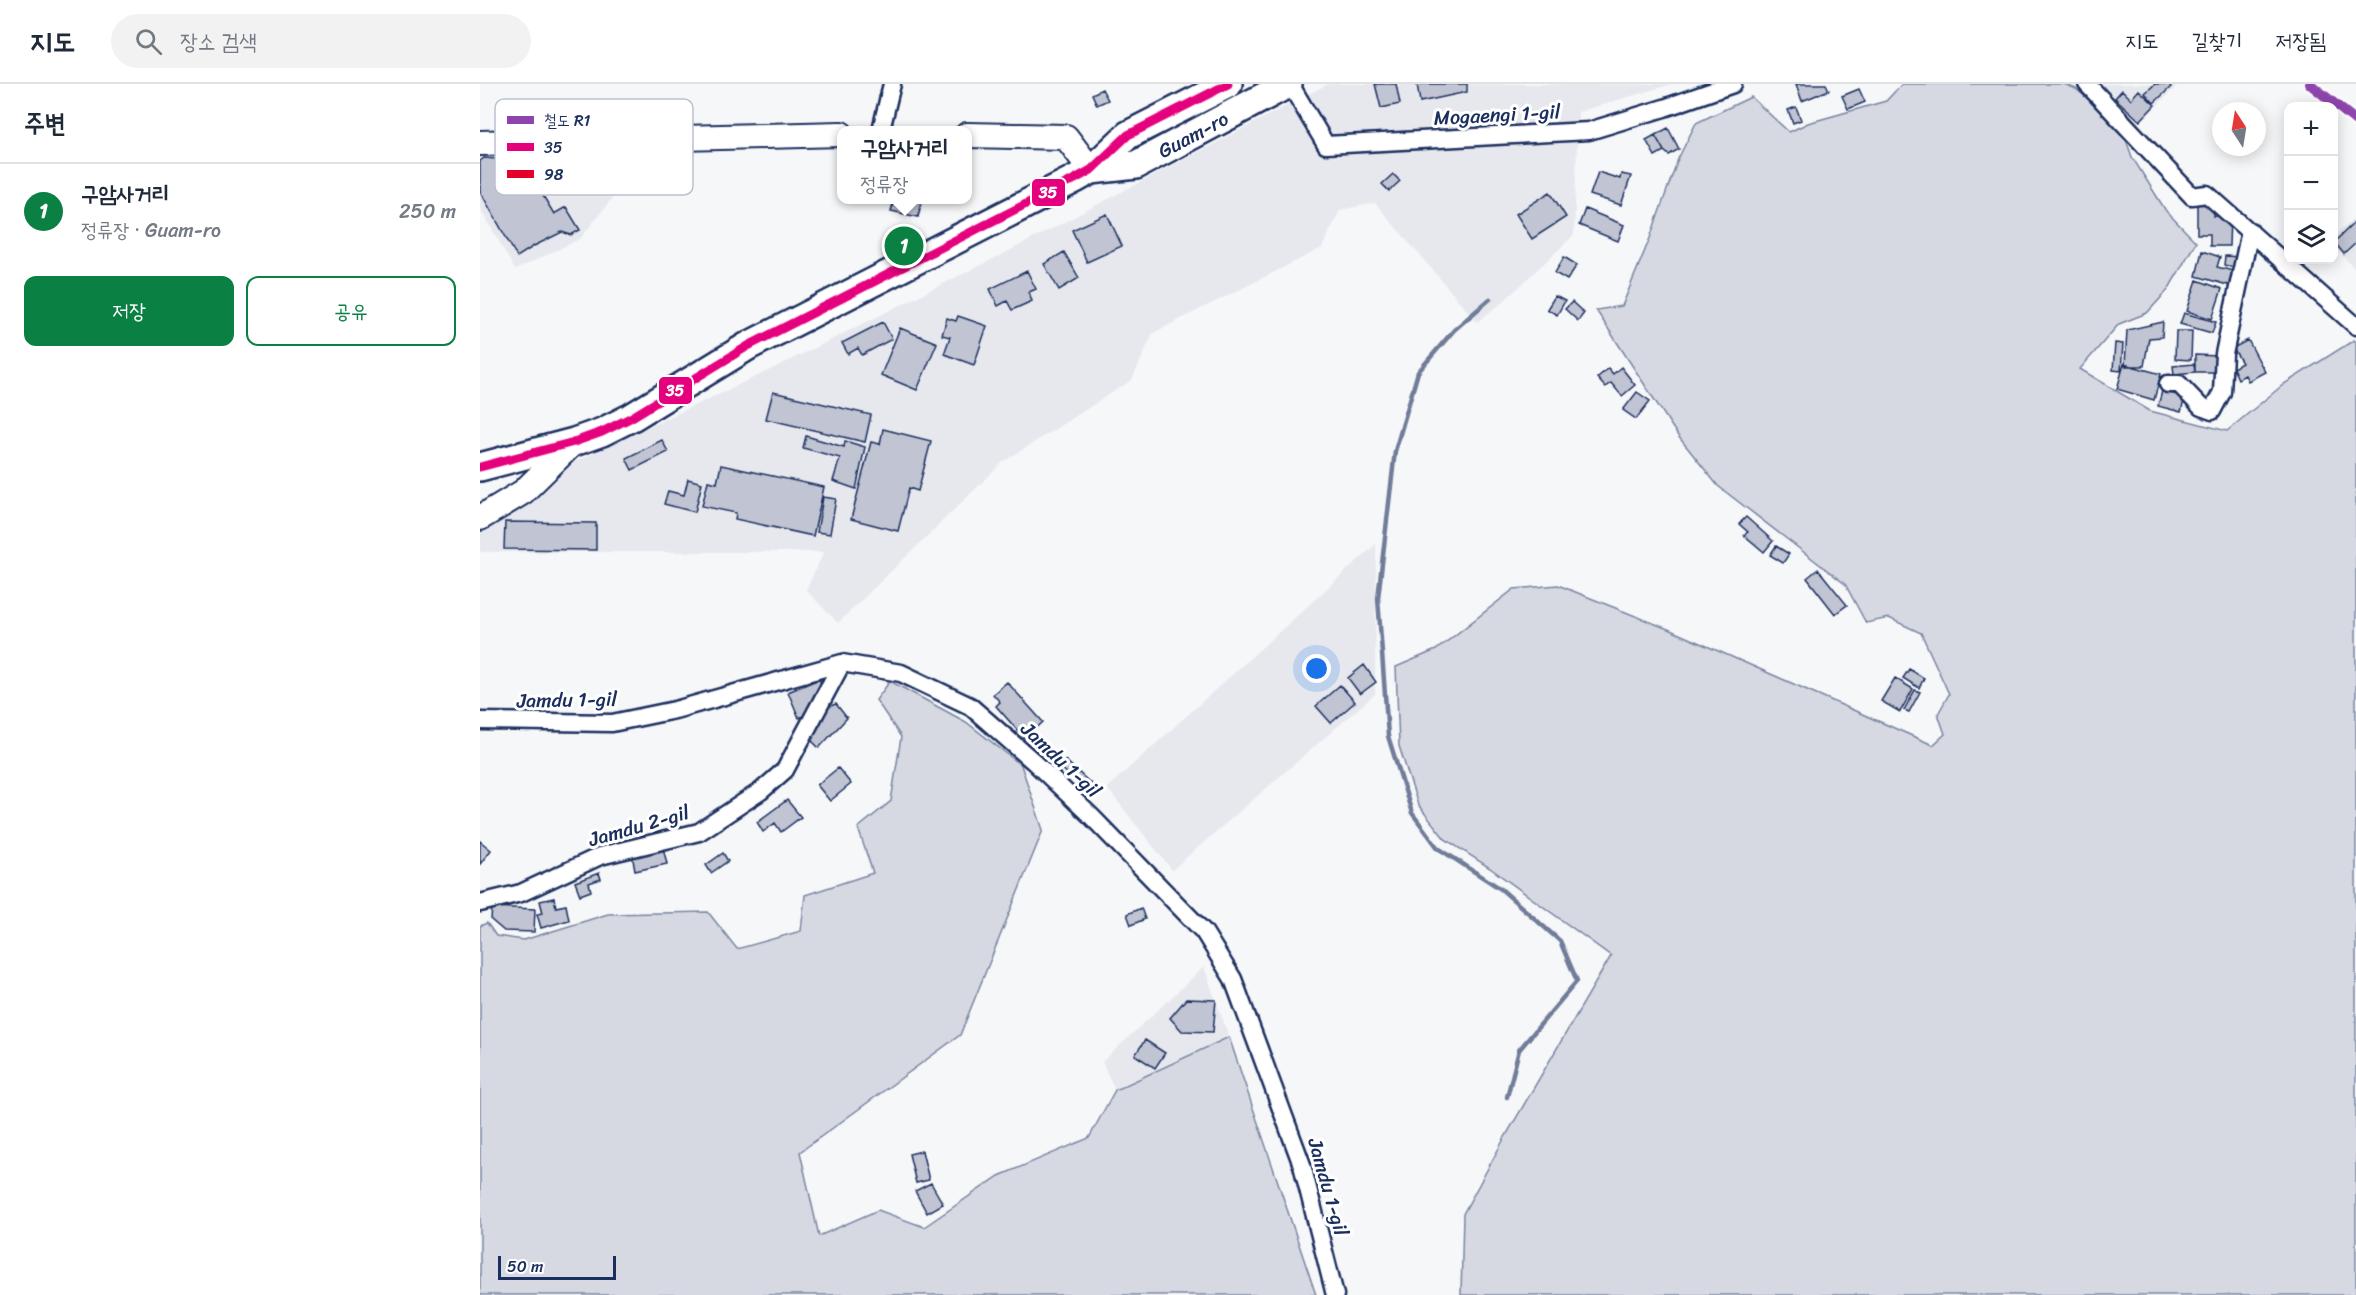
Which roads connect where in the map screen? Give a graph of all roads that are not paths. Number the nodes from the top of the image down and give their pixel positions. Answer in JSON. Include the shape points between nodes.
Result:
{"nodes":[{"id":1,"x":892,"y":84,"type":"edge"},
{"id":2,"x":1228,"y":84,"type":"edge"},
{"id":3,"x":1289,"y":84,"type":"edge"},
{"id":4,"x":1733,"y":84,"type":"edge"},
{"id":5,"x":2087,"y":84,"type":"edge"},
{"id":6,"x":882,"y":126,"type":"edge"},
{"id":7,"x":837,"y":134,"type":"edge"},
{"id":8,"x":972,"y":135,"type":"edge"},
{"id":9,"x":693,"y":138,"type":"edge"},
{"id":10,"x":480,"y":143,"type":"edge"},
{"id":11,"x":495,"y":143,"type":"edge"},
{"id":12,"x":1091,"y":170,"type":"junction"},
{"id":13,"x":2250,"y":231,"type":"junction"},
{"id":14,"x":2356,"y":326,"type":"edge"},
{"id":15,"x":2168,"y":384,"type":"dead end"},
{"id":16,"x":574,"y":442,"type":"junction"},
{"id":17,"x":480,"y":467,"type":"edge"},
{"id":18,"x":480,"y":518,"type":"edge"},
{"id":19,"x":842,"y":663,"type":"junction"},
{"id":20,"x":480,"y":721,"type":"edge"},
{"id":21,"x":480,"y":903,"type":"edge"},
{"id":22,"x":1335,"y":1295,"type":"edge"}],
"edges":[{"from":1,"to":6,"type":"street"},
{"from":2,"to":12,"type":"main road","name":"Guam-ro","via":[[1128,135]]},
{"from":3,"to":4,"type":"street","name":"Mogaengi 1-gil","via":[[1326,145],[1589,131]]},
{"from":3,"to":12,"type":"main road","name":"Guam-ro","via":[[1136,165]]},
{"from":5,"to":13,"type":"street","via":[[2192,196],[2207,194]]},
{"from":7,"to":9,"type":"street"},
{"from":8,"to":12,"type":"street","via":[[1066,137]]},
{"from":10,"to":11,"type":"street"},
{"from":12,"to":16,"type":"main road","name":"Guam-ro","via":[[748,346],[632,417]]},
{"from":13,"to":14,"type":"street"},
{"from":13,"to":15,"type":"street","via":[[2224,354],[2222,392],[2212,411],[2201,407],[2179,384]]},
{"from":16,"to":17,"type":"main road","name":"Guam-ro"},
{"from":16,"to":18,"type":"street","via":[[523,492]]},
{"from":19,"to":20,"type":"street","name":"Jamdu 1-gil","via":[[675,710],[612,723]]},
{"from":19,"to":21,"type":"street","name":"Jamdu 2-gil","via":[[785,771],[761,791],[699,832],[600,856],[521,893]]},
{"from":19,"to":22,"type":"street","name":"Jamdu 1-gil","via":[[901,674],[970,706],[1092,817],[1204,932],[1233,979],[1302,1165]]}]}
